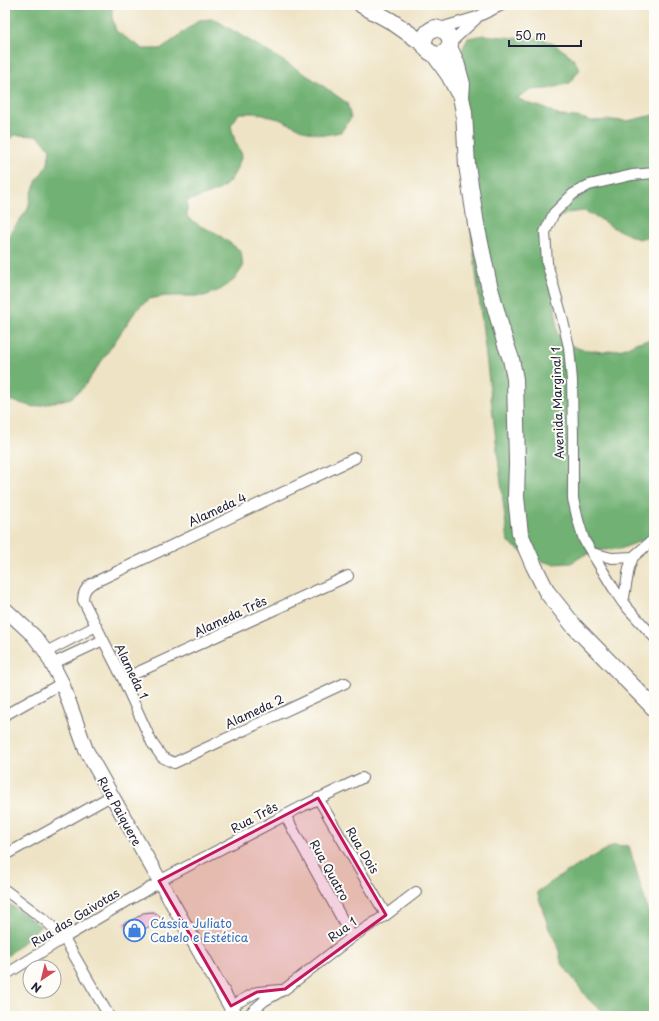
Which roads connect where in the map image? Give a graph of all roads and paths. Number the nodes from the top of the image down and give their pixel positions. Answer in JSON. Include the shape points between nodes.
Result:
{"nodes":[{"id":1,"x":362,"y":5,"type":"edge"},
{"id":2,"x":502,"y":5,"type":"edge"},
{"id":3,"x":477,"y":17,"type":"junction"},
{"id":4,"x":390,"y":21,"type":"junction"},
{"id":5,"x":436,"y":29,"type":"junction"},
{"id":6,"x":450,"y":45,"type":"junction"},
{"id":7,"x":429,"y":49,"type":"junction"},
{"id":8,"x":461,"y":97,"type":"junction"},
{"id":9,"x":654,"y":173,"type":"edge"},
{"id":10,"x":355,"y":458,"type":"dead end"},
{"id":11,"x":654,"y":539,"type":"edge"},
{"id":12,"x":592,"y":553,"type":"junction"},
{"id":13,"x":632,"y":557,"type":"junction"},
{"id":14,"x":348,"y":576,"type":"dead end"},
{"id":15,"x":91,"y":584,"type":"joint"},
{"id":16,"x":623,"y":603,"type":"junction"},
{"id":17,"x":5,"y":609,"type":"edge"},
{"id":18,"x":96,"y":626,"type":"junction"},
{"id":19,"x":654,"y":637,"type":"edge"},
{"id":20,"x":103,"y":640,"type":"junction"},
{"id":21,"x":49,"y":658,"type":"junction"},
{"id":22,"x":123,"y":679,"type":"junction"},
{"id":23,"x":62,"y":683,"type":"junction"},
{"id":24,"x":345,"y":683,"type":"dead end"},
{"id":25,"x":654,"y":708,"type":"edge"},
{"id":26,"x":5,"y":715,"type":"edge"},
{"id":27,"x":174,"y":763,"type":"joint"},
{"id":28,"x":362,"y":778,"type":"dead end"},
{"id":29,"x":111,"y":796,"type":"junction"},
{"id":30,"x":318,"y":798,"type":"junction"},
{"id":31,"x":285,"y":815,"type":"junction"},
{"id":32,"x":5,"y":855,"type":"edge"},
{"id":33,"x":159,"y":882,"type":"junction"},
{"id":34,"x":5,"y":890,"type":"edge"},
{"id":35,"x":416,"y":892,"type":"dead end"},
{"id":36,"x":386,"y":914,"type":"junction"},
{"id":37,"x":352,"y":937,"type":"junction"},
{"id":38,"x":64,"y":938,"type":"junction"},
{"id":39,"x":5,"y":975,"type":"edge"},
{"id":40,"x":285,"y":989,"type":"junction"},
{"id":41,"x":233,"y":1011,"type":"edge"},
{"id":42,"x":109,"y":1016,"type":"edge"},
{"id":43,"x":247,"y":1016,"type":"edge"}],
"edges":[{"from":1,"to":4,"type":"main road"},
{"from":2,"to":3,"type":"street"},
{"from":3,"to":5,"type":"street"},
{"from":3,"to":6,"type":"street"},
{"from":4,"to":5,"type":"main road"},
{"from":4,"to":7,"type":"main road"},
{"from":5,"to":6,"type":"main road","via":[[448,34]]},
{"from":5,"to":7,"type":"main road","via":[[425,36]]},
{"from":6,"to":7,"type":"main road","via":[[443,53]]},
{"from":6,"to":8,"type":"main road","via":[[462,84]]},
{"from":7,"to":8,"type":"main road","via":[[449,75]]},
{"from":8,"to":25,"type":"main road","via":[[467,165],[476,224],[489,285],[515,379],[516,497],[520,534],[547,592],[574,626]]},
{"from":9,"to":12,"type":"street","name":"Avenida Marginal 1","via":[[632,174],[589,185],[574,194],[554,212],[545,232],[547,263],[569,347],[573,424],[572,499],[584,540]]},
{"from":10,"to":15,"type":"street","name":"Alameda 4"},
{"from":11,"to":13,"type":"street"},
{"from":12,"to":13,"type":"street","via":[[612,558]]},
{"from":12,"to":16,"type":"street","name":"Avenida Marginal 1"},
{"from":13,"to":16,"type":"street"},
{"from":14,"to":22,"type":"street","name":"Alameda Três"},
{"from":15,"to":18,"type":"street","name":"Alameda 1","via":[[86,588],[83,600]]},
{"from":16,"to":19,"type":"street","name":"Avenida Marginal 1"},
{"from":17,"to":21,"type":"street","name":"Rua Paiquere","via":[[34,636]]},
{"from":18,"to":20,"type":"street","name":"Alameda 1"},
{"from":18,"to":21,"type":"street"},
{"from":20,"to":21,"type":"street"},
{"from":20,"to":22,"type":"street","name":"Alameda 1"},
{"from":21,"to":23,"type":"street","name":"Rua Paiquere"},
{"from":22,"to":27,"type":"street","name":"Alameda 1","via":[[152,743],[162,757]]},
{"from":23,"to":26,"type":"street"},
{"from":23,"to":29,"type":"street","name":"Rua Paiquere","via":[[86,750]]},
{"from":24,"to":27,"type":"street","name":"Alameda 2"},
{"from":28,"to":30,"type":"street","name":"Rua Três"},
{"from":29,"to":32,"type":"street"},
{"from":29,"to":33,"type":"street","name":"Rua Paiquere"},
{"from":30,"to":31,"type":"street","name":"Rua Três"},
{"from":30,"to":36,"type":"street","name":"Rua Dois"},
{"from":31,"to":33,"type":"street","name":"Rua Três"},
{"from":31,"to":37,"type":"street","name":"Rua Quatro"},
{"from":33,"to":38,"type":"street","name":"Rua das Gaivotas"},
{"from":33,"to":41,"type":"street","name":"Rua Paiquere"},
{"from":34,"to":38,"type":"street"},
{"from":35,"to":36,"type":"street","name":"Rua 1"},
{"from":36,"to":37,"type":"street","name":"Rua 1"},
{"from":37,"to":40,"type":"street","name":"Rua 1"},
{"from":38,"to":39,"type":"street","name":"Rua das Gaivotas"},
{"from":38,"to":42,"type":"street"},
{"from":40,"to":41,"type":"street","via":[[257,992]]},
{"from":40,"to":43,"type":"street","name":"Rua 1","via":[[264,1001]]}]}
